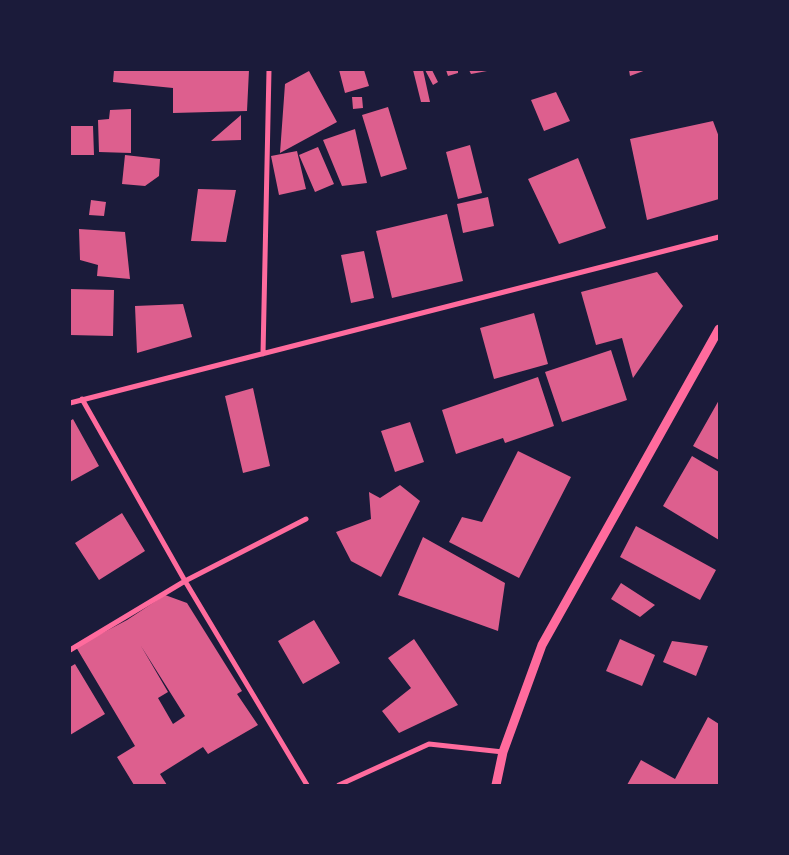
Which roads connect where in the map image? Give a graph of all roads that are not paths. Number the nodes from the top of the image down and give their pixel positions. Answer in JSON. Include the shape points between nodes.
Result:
{"nodes":[{"id":1,"x":269,"y":70,"type":"edge"},
{"id":2,"x":719,"y":237,"type":"edge"},
{"id":3,"x":719,"y":329,"type":"edge"},
{"id":4,"x":263,"y":354,"type":"junction"},
{"id":5,"x":82,"y":399,"type":"junction"},
{"id":6,"x":70,"y":404,"type":"edge"},
{"id":7,"x":306,"y":519,"type":"dead end"},
{"id":8,"x":185,"y":581,"type":"junction"},
{"id":9,"x":70,"y":650,"type":"edge"},
{"id":10,"x":503,"y":752,"type":"junction"},
{"id":11,"x":307,"y":785,"type":"edge"},
{"id":12,"x":339,"y":785,"type":"edge"},
{"id":13,"x":496,"y":785,"type":"edge"}],
"edges":[{"from":1,"to":4,"type":"street"},
{"from":2,"to":4,"type":"street"},
{"from":3,"to":10,"type":"street","via":[[542,645]]},
{"from":4,"to":5,"type":"street"},
{"from":5,"to":6,"type":"street"},
{"from":5,"to":8,"type":"street"},
{"from":7,"to":8,"type":"street"},
{"from":8,"to":9,"type":"street"},
{"from":8,"to":11,"type":"street"},
{"from":10,"to":12,"type":"street","via":[[429,744]]},
{"from":10,"to":13,"type":"street"}]}
